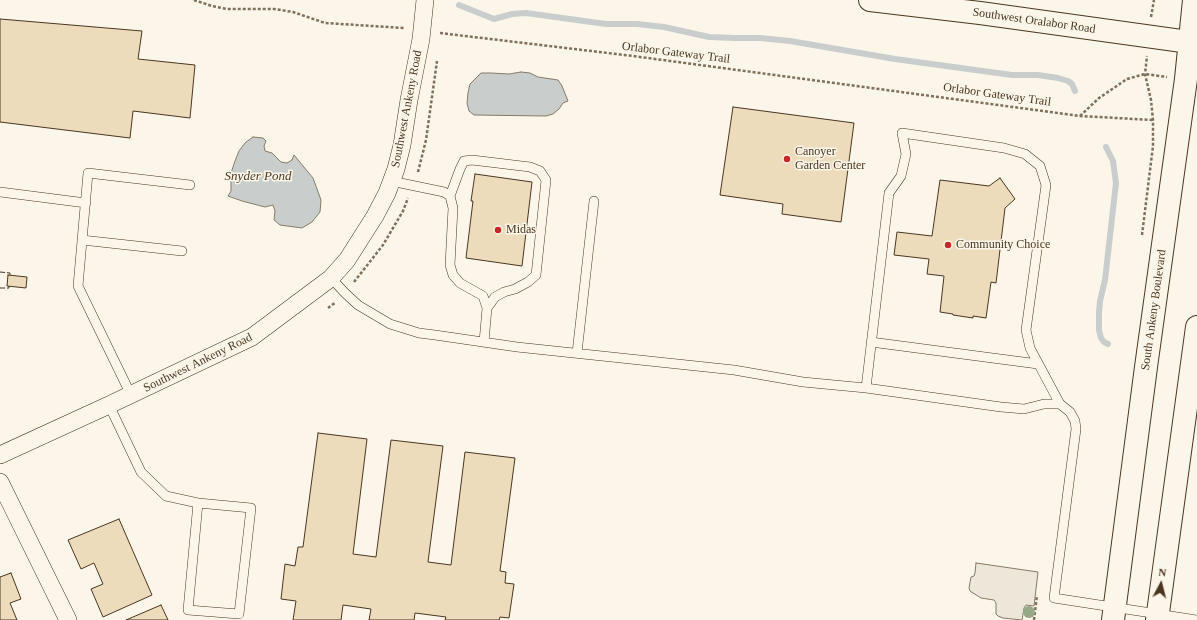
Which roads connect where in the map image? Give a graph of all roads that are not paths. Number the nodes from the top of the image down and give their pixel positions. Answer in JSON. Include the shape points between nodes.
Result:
{"nodes":[{"id":1,"x":426,"y":0,"type":"edge"},
{"id":2,"x":870,"y":0,"type":"edge"},
{"id":3,"x":1193,"y":1,"type":"edge"},
{"id":4,"x":1193,"y":42,"type":"edge"},
{"id":5,"x":391,"y":181,"type":"junction"},
{"id":6,"x":190,"y":185,"type":"dead end"},
{"id":7,"x":0,"y":192,"type":"edge"},
{"id":8,"x":450,"y":196,"type":"junction"},
{"id":9,"x":594,"y":201,"type":"dead end"},
{"id":10,"x":86,"y":203,"type":"junction"},
{"id":11,"x":82,"y":240,"type":"junction"},
{"id":12,"x":182,"y":251,"type":"dead end"},
{"id":13,"x":331,"y":278,"type":"junction"},
{"id":14,"x":487,"y":308,"type":"junction"},
{"id":15,"x":1197,"y":327,"type":"edge"},
{"id":16,"x":484,"y":342,"type":"junction"},
{"id":17,"x":871,"y":342,"type":"junction"},
{"id":18,"x":577,"y":353,"type":"junction"},
{"id":19,"x":1038,"y":364,"type":"junction"},
{"id":20,"x":866,"y":388,"type":"junction"},
{"id":21,"x":131,"y":395,"type":"junction"},
{"id":22,"x":1060,"y":404,"type":"junction"},
{"id":23,"x":109,"y":406,"type":"junction"},
{"id":24,"x":0,"y":455,"type":"edge"},
{"id":25,"x":0,"y":482,"type":"edge"},
{"id":26,"x":198,"y":503,"type":"junction"},
{"id":27,"x":1114,"y":614,"type":"edge"},
{"id":28,"x":1158,"y":617,"type":"edge"},
{"id":29,"x":68,"y":620,"type":"edge"},
{"id":30,"x":1197,"y":620,"type":"edge"}],
"edges":[{"from":1,"to":5,"type":"street","name":"Southwest Ankeny Road","via":[[402,145]]},
{"from":2,"to":4,"type":"main road","name":"Southwest Oralabor Road"},
{"from":3,"to":4,"type":"main road","name":"South Ankeny Boulevard"},
{"from":4,"to":27,"type":"main road","name":"South Ankeny Boulevard","via":[[1146,367]]},
{"from":5,"to":8,"type":"lane","via":[[444,192]]},
{"from":5,"to":13,"type":"street","name":"Southwest Ankeny Road","via":[[362,238]]},
{"from":6,"to":10,"type":"lane","via":[[88,173]]},
{"from":7,"to":10,"type":"lane"},
{"from":8,"to":14,"type":"lane","via":[[453,208],[450,265],[453,275],[460,283],[483,296]]},
{"from":8,"to":14,"type":"lane","via":[[464,161],[530,167],[540,171],[546,180],[536,275],[515,289],[495,297]]},
{"from":9,"to":18,"type":"lane"},
{"from":10,"to":11,"type":"lane"},
{"from":11,"to":12,"type":"lane"},
{"from":11,"to":21,"type":"lane","via":[[78,286]]},
{"from":13,"to":16,"type":"lane","via":[[358,305],[390,324],[419,333]]},
{"from":13,"to":21,"type":"street","name":"Southwest Ankeny Road","via":[[252,337]]},
{"from":14,"to":16,"type":"lane"},
{"from":15,"to":28,"type":"main road"},
{"from":16,"to":18,"type":"lane"},
{"from":17,"to":19,"type":"lane"},
{"from":17,"to":19,"type":"lane","via":[[889,193],[901,176],[906,154],[902,133],[1004,148],[1025,154],[1040,166],[1046,185],[1026,330],[1030,348]]},
{"from":17,"to":20,"type":"lane"},
{"from":18,"to":20,"type":"lane"},
{"from":19,"to":22,"type":"lane"},
{"from":20,"to":22,"type":"lane","via":[[1024,409],[1044,404]]},
{"from":21,"to":23,"type":"street","name":"Southwest Ankeny Road"},
{"from":22,"to":27,"type":"lane","via":[[1070,412],[1076,429],[1054,598]]},
{"from":23,"to":24,"type":"street","name":"Southwest Ankeny Road"},
{"from":23,"to":26,"type":"lane","via":[[141,472],[166,496]]},
{"from":25,"to":29,"type":"street"},
{"from":26,"to":26,"type":"lane","via":[[251,508],[239,614],[188,610]]},
{"from":27,"to":28,"type":"lane"},
{"from":28,"to":30,"type":"lane"}]}
